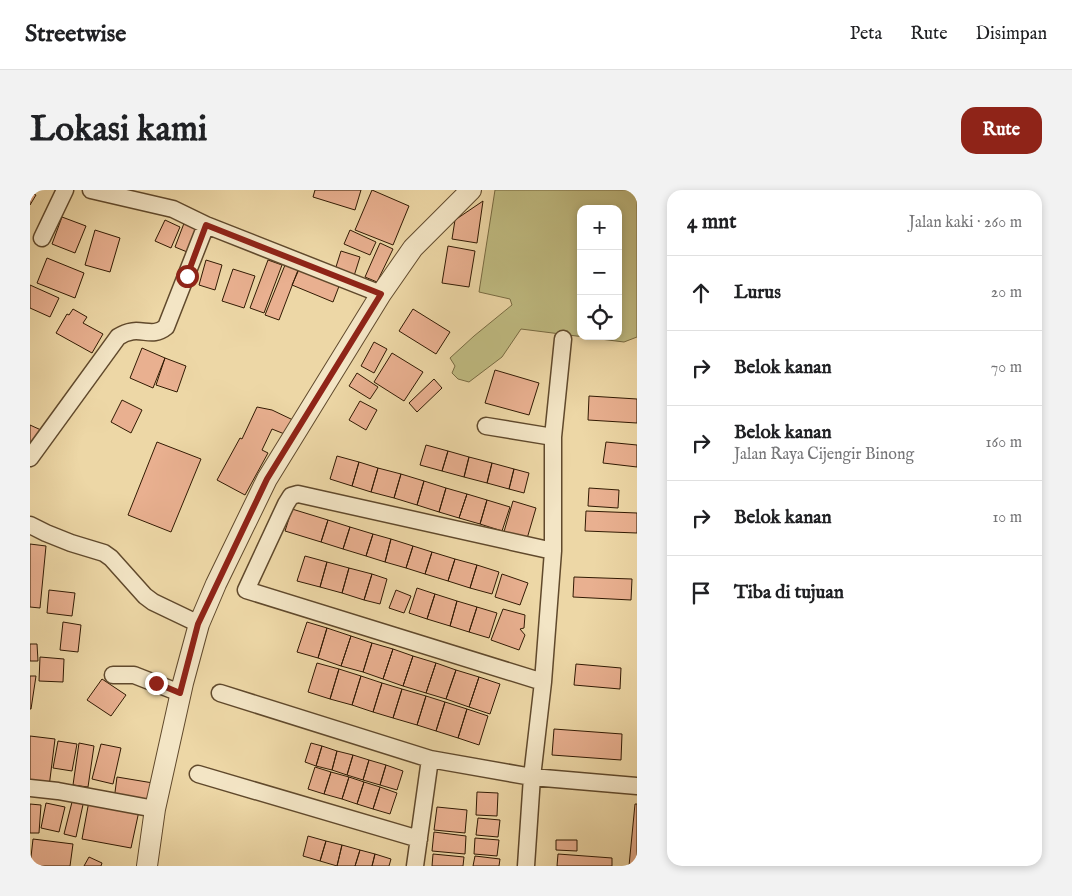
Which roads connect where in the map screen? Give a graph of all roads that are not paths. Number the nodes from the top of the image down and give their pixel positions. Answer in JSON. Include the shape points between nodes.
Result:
{"nodes":[{"id":1,"x":65,"y":190,"type":"edge"},
{"id":2,"x":91,"y":190,"type":"edge"},
{"id":3,"x":470,"y":190,"type":"edge"},
{"id":4,"x":206,"y":225,"type":"junction"},
{"id":5,"x":42,"y":238,"type":"dead end"},
{"id":6,"x":381,"y":294,"type":"junction"},
{"id":7,"x":563,"y":339,"type":"dead end"},
{"id":8,"x":486,"y":426,"type":"dead end"},
{"id":9,"x":553,"y":437,"type":"junction"},
{"id":10,"x":30,"y":458,"type":"edge"},
{"id":11,"x":30,"y":525,"type":"edge"},
{"id":12,"x":553,"y":551,"type":"junction"},
{"id":13,"x":198,"y":624,"type":"junction"},
{"id":14,"x":113,"y":675,"type":"dead end"},
{"id":15,"x":543,"y":682,"type":"junction"},
{"id":16,"x":180,"y":693,"type":"junction"},
{"id":17,"x":220,"y":693,"type":"dead end"},
{"id":18,"x":430,"y":759,"type":"junction"},
{"id":19,"x":198,"y":774,"type":"dead end"},
{"id":20,"x":532,"y":777,"type":"junction"},
{"id":21,"x":637,"y":786,"type":"edge"},
{"id":22,"x":30,"y":788,"type":"edge"},
{"id":23,"x":154,"y":809,"type":"junction"},
{"id":24,"x":419,"y":838,"type":"junction"},
{"id":25,"x":146,"y":866,"type":"edge"},
{"id":26,"x":415,"y":866,"type":"edge"},
{"id":27,"x":526,"y":866,"type":"edge"}],
"edges":[{"from":1,"to":5,"type":"street"},
{"from":2,"to":4,"type":"street","via":[[173,209]]},
{"from":3,"to":6,"type":"street","via":[[413,248]]},
{"from":4,"to":6,"type":"street"},
{"from":4,"to":10,"type":"street","via":[[166,327],[154,333],[127,331],[118,337]]},
{"from":6,"to":13,"type":"street","via":[[267,479]]},
{"from":7,"to":9,"type":"street"},
{"from":8,"to":9,"type":"street"},
{"from":9,"to":12,"type":"street"},
{"from":11,"to":13,"type":"street","via":[[54,537],[104,553],[145,596]]},
{"from":12,"to":15,"type":"street"},
{"from":12,"to":15,"type":"street","via":[[298,494],[291,496],[286,504],[246,590]]},
{"from":13,"to":16,"type":"street"},
{"from":14,"to":16,"type":"street","via":[[134,675]]},
{"from":15,"to":20,"type":"street"},
{"from":16,"to":23,"type":"street"},
{"from":17,"to":18,"type":"street"},
{"from":18,"to":20,"type":"street"},
{"from":18,"to":24,"type":"street"},
{"from":19,"to":24,"type":"street"},
{"from":20,"to":21,"type":"street"},
{"from":20,"to":27,"type":"street"},
{"from":22,"to":23,"type":"street"},
{"from":23,"to":25,"type":"street"},
{"from":24,"to":26,"type":"street"}]}
